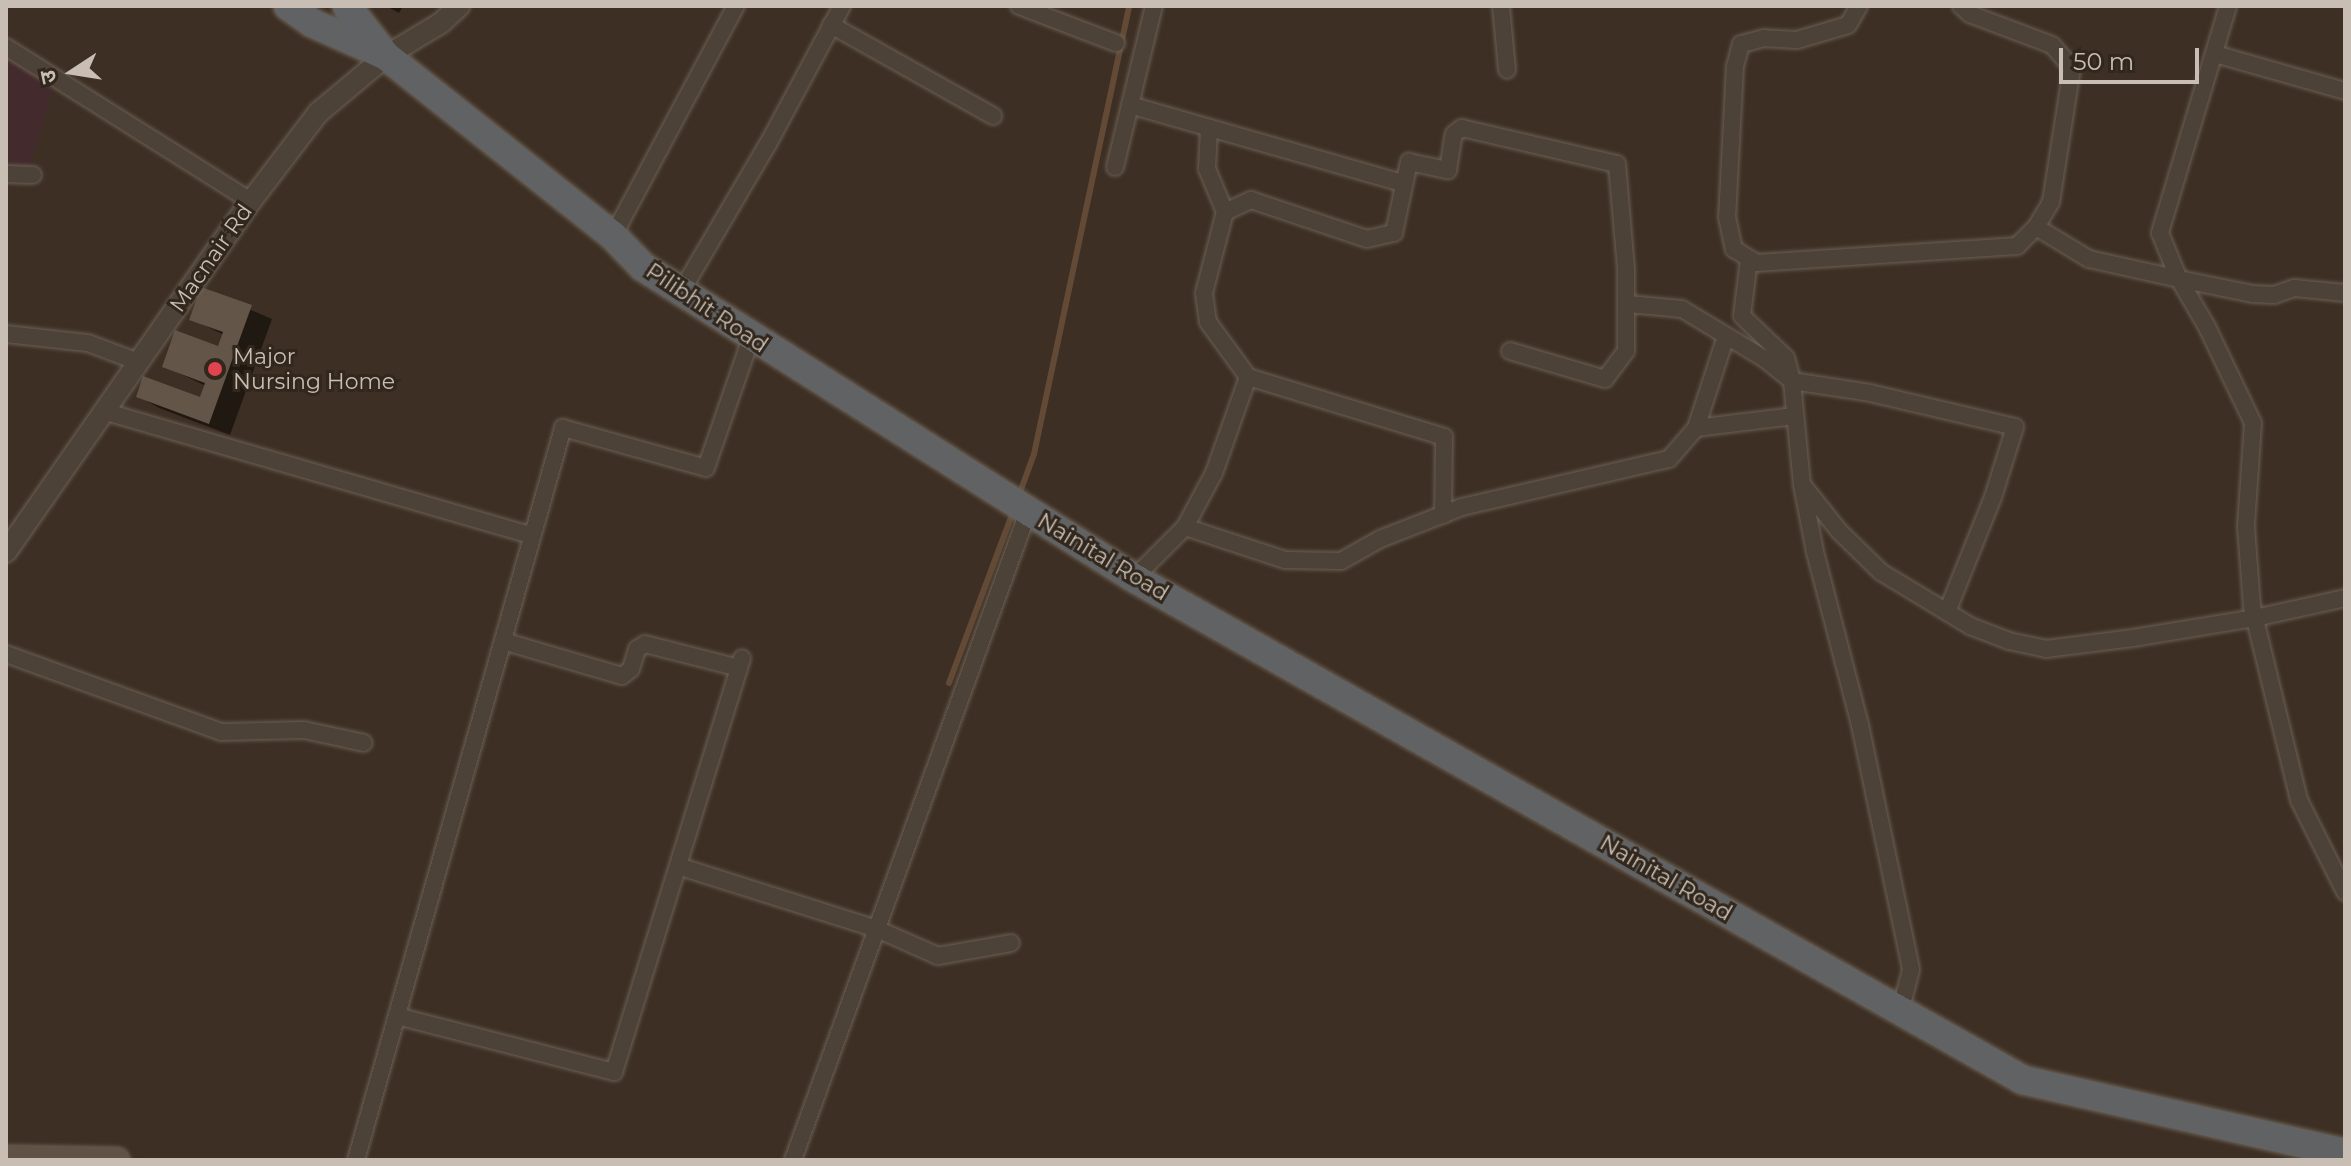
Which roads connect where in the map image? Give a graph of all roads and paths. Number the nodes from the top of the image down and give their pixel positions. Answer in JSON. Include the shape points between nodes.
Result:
{"nodes":[{"id":1,"x":288,"y":6,"type":"edge"},
{"id":2,"x":347,"y":6,"type":"edge"},
{"id":3,"x":459,"y":6,"type":"edge"},
{"id":4,"x":736,"y":6,"type":"edge"},
{"id":5,"x":842,"y":6,"type":"edge"},
{"id":6,"x":1019,"y":6,"type":"edge"},
{"id":7,"x":1154,"y":6,"type":"edge"},
{"id":8,"x":1501,"y":6,"type":"edge"},
{"id":9,"x":1859,"y":6,"type":"edge"},
{"id":10,"x":1961,"y":6,"type":"edge"},
{"id":11,"x":2228,"y":6,"type":"edge"},
{"id":12,"x":831,"y":25,"type":"junction"},
{"id":13,"x":1116,"y":43,"type":"dead end"},
{"id":14,"x":6,"y":47,"type":"edge"},
{"id":15,"x":2215,"y":54,"type":"junction"},
{"id":16,"x":386,"y":56,"type":"junction"},
{"id":17,"x":1507,"y":70,"type":"dead end"},
{"id":18,"x":2345,"y":91,"type":"edge"},
{"id":19,"x":1130,"y":105,"type":"junction"},
{"id":20,"x":993,"y":116,"type":"dead end"},
{"id":21,"x":1209,"y":128,"type":"junction"},
{"id":22,"x":1115,"y":167,"type":"dead end"},
{"id":23,"x":6,"y":174,"type":"edge"},
{"id":24,"x":33,"y":175,"type":"dead end"},
{"id":25,"x":1402,"y":183,"type":"junction"},
{"id":26,"x":251,"y":201,"type":"junction"},
{"id":27,"x":1225,"y":212,"type":"junction"},
{"id":28,"x":2036,"y":227,"type":"junction"},
{"id":29,"x":613,"y":236,"type":"junction"},
{"id":30,"x":1749,"y":259,"type":"junction"},
{"id":31,"x":2179,"y":279,"type":"junction"},
{"id":32,"x":681,"y":292,"type":"junction"},
{"id":33,"x":2345,"y":293,"type":"edge"},
{"id":34,"x":1628,"y":304,"type":"junction"},
{"id":35,"x":6,"y":334,"type":"edge"},
{"id":36,"x":1726,"y":336,"type":"junction"},
{"id":37,"x":751,"y":338,"type":"junction"},
{"id":38,"x":1510,"y":351,"type":"dead end"},
{"id":39,"x":138,"y":362,"type":"junction"},
{"id":40,"x":1248,"y":377,"type":"junction"},
{"id":41,"x":1792,"y":381,"type":"junction"},
{"id":42,"x":103,"y":411,"type":"junction"},
{"id":43,"x":1794,"y":416,"type":"junction"},
{"id":44,"x":1696,"y":428,"type":"junction"},
{"id":45,"x":1802,"y":485,"type":"junction"},
{"id":46,"x":1020,"y":507,"type":"junction"},
{"id":47,"x":1443,"y":515,"type":"junction"},
{"id":48,"x":1185,"y":527,"type":"junction"},
{"id":49,"x":532,"y":536,"type":"junction"},
{"id":50,"x":6,"y":552,"type":"edge"},
{"id":51,"x":1134,"y":578,"type":"junction"},
{"id":52,"x":2345,"y":598,"type":"edge"},
{"id":53,"x":1947,"y":612,"type":"junction"},
{"id":54,"x":2255,"y":618,"type":"junction"},
{"id":55,"x":503,"y":641,"type":"junction"},
{"id":56,"x":6,"y":654,"type":"edge"},
{"id":57,"x":364,"y":743,"type":"dead end"},
{"id":58,"x":678,"y":866,"type":"junction"},
{"id":59,"x":2345,"y":892,"type":"edge"},
{"id":60,"x":877,"y":929,"type":"junction"},
{"id":61,"x":1011,"y":943,"type":"dead end"},
{"id":62,"x":1900,"y":1012,"type":"junction"},
{"id":63,"x":397,"y":1016,"type":"junction"},
{"id":64,"x":2345,"y":1153,"type":"edge"},
{"id":65,"x":6,"y":1158,"type":"edge"},
{"id":66,"x":105,"y":1160,"type":"edge"},
{"id":67,"x":117,"y":1160,"type":"edge"},
{"id":68,"x":356,"y":1160,"type":"edge"},
{"id":69,"x":793,"y":1160,"type":"edge"}],
"edges":[{"from":1,"to":16,"type":"highway","via":[[312,23]]},
{"from":2,"to":16,"type":"highway","name":"Pilibhit Road"},
{"from":3,"to":16,"type":"street","name":"Macnair Rd"},
{"from":4,"to":29,"type":"street"},
{"from":5,"to":12,"type":"street"},
{"from":6,"to":13,"type":"street"},
{"from":7,"to":19,"type":"street"},
{"from":8,"to":17,"type":"street"},
{"from":9,"to":30,"type":"street","via":[[1848,25],[1797,40],[1764,38],[1741,44],[1735,66],[1727,217],[1734,249]]},
{"from":10,"to":28,"type":"street","via":[[2052,45],[2072,68],[2051,202]]},
{"from":11,"to":15,"type":"street"},
{"from":12,"to":20,"type":"street"},
{"from":12,"to":32,"type":"street"},
{"from":14,"to":26,"type":"street"},
{"from":15,"to":18,"type":"street"},
{"from":15,"to":31,"type":"street","via":[[2160,233]]},
{"from":16,"to":26,"type":"street","name":"Macnair Rd","via":[[318,113]]},
{"from":16,"to":29,"type":"highway","name":"Pilibhit Road"},
{"from":19,"to":21,"type":"street"},
{"from":19,"to":22,"type":"street"},
{"from":21,"to":25,"type":"street"},
{"from":21,"to":27,"type":"street","via":[[1207,169]]},
{"from":23,"to":24,"type":"street"},
{"from":25,"to":27,"type":"street","via":[[1394,233],[1367,239],[1251,200]]},
{"from":25,"to":34,"type":"street","via":[[1409,162],[1448,170],[1454,134],[1462,128],[1617,164]]},
{"from":26,"to":39,"type":"street","name":"Macnair Rd"},
{"from":27,"to":40,"type":"street","via":[[1204,293],[1208,322]]},
{"from":28,"to":30,"type":"street","via":[[2017,246],[1756,263]]},
{"from":28,"to":31,"type":"street","via":[[2089,259]]},
{"from":29,"to":32,"type":"highway","name":"Pilibhit Road","via":[[643,267]]},
{"from":30,"to":41,"type":"street","via":[[1742,316],[1786,358]]},
{"from":31,"to":33,"type":"street","via":[[2253,294],[2274,295],[2294,288]]},
{"from":31,"to":54,"type":"street","via":[[2253,423],[2246,527]]},
{"from":32,"to":37,"type":"highway","name":"Pilibhit Road"},
{"from":34,"to":36,"type":"street","via":[[1682,309]]},
{"from":34,"to":38,"type":"street","via":[[1626,351],[1605,379]]},
{"from":35,"to":39,"type":"street","via":[[88,343]]},
{"from":36,"to":41,"type":"street"},
{"from":36,"to":44,"type":"street"},
{"from":37,"to":46,"type":"highway","name":"Pilibhit Road"},
{"from":37,"to":49,"type":"street","via":[[706,468],[563,428]]},
{"from":39,"to":42,"type":"street","name":"Macnair Rd"},
{"from":40,"to":47,"type":"street","via":[[1444,437]]},
{"from":40,"to":48,"type":"street","via":[[1214,473]]},
{"from":41,"to":43,"type":"street"},
{"from":41,"to":53,"type":"street","via":[[1870,393],[2015,427]]},
{"from":42,"to":49,"type":"street"},
{"from":42,"to":50,"type":"street","name":"Macnair Rd"},
{"from":43,"to":44,"type":"street"},
{"from":43,"to":45,"type":"street"},
{"from":44,"to":47,"type":"street","via":[[1669,459]]},
{"from":45,"to":53,"type":"street","via":[[1881,572]]},
{"from":45,"to":62,"type":"street","via":[[1911,970]]},
{"from":46,"to":51,"type":"highway","name":"Nainital Road"},
{"from":46,"to":60,"type":"street"},
{"from":47,"to":48,"type":"street","via":[[1380,539],[1341,561],[1285,560]]},
{"from":48,"to":51,"type":"street"},
{"from":49,"to":55,"type":"street"},
{"from":51,"to":62,"type":"highway","name":"Nainital Road"},
{"from":52,"to":54,"type":"street"},
{"from":53,"to":54,"type":"street","via":[[2009,641],[2046,649]]},
{"from":54,"to":59,"type":"street","via":[[2299,800]]},
{"from":55,"to":58,"type":"street","via":[[622,676],[645,644],[740,663]]},
{"from":55,"to":63,"type":"street"},
{"from":56,"to":57,"type":"street","via":[[221,732],[304,730]]},
{"from":58,"to":60,"type":"street"},
{"from":58,"to":63,"type":"street","via":[[614,1072]]},
{"from":60,"to":61,"type":"street","via":[[938,956]]},
{"from":60,"to":69,"type":"street"},
{"from":62,"to":64,"type":"highway","name":"Nainital Road","via":[[2023,1080]]},
{"from":63,"to":68,"type":"street"},
{"from":65,"to":66,"type":"main road"},
{"from":66,"to":67,"type":"main road"}]}
